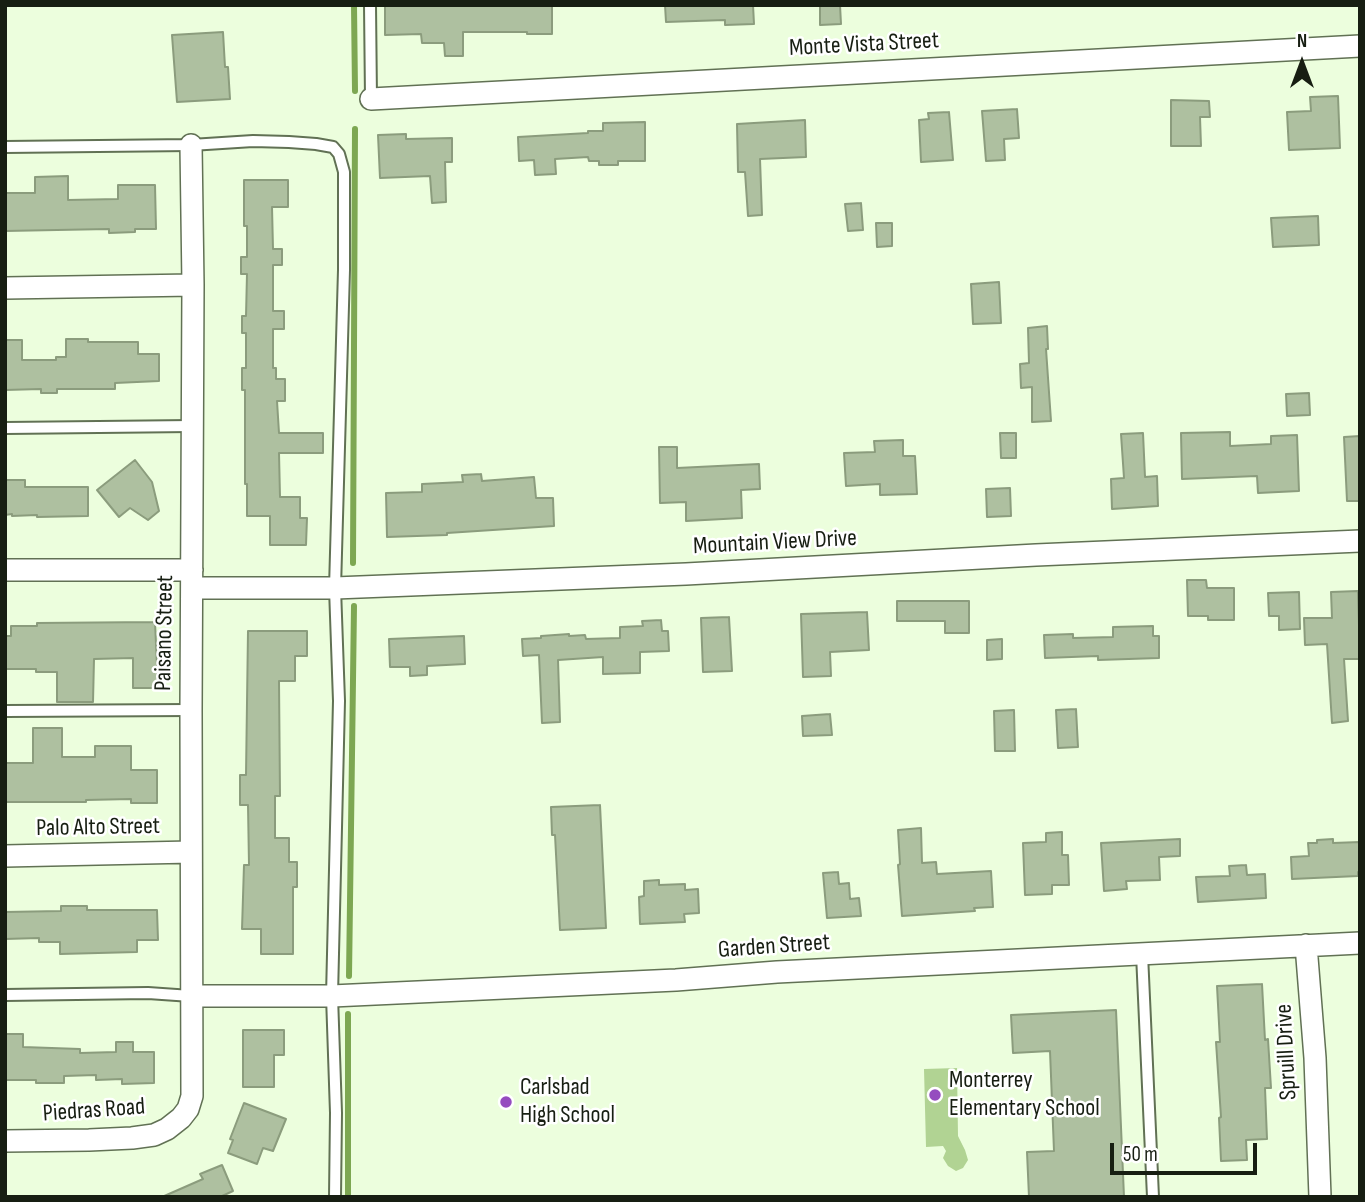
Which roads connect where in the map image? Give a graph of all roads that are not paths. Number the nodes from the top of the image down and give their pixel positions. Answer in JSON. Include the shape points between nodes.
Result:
{"nodes":[{"id":1,"x":370,"y":5,"type":"edge"},
{"id":2,"x":1360,"y":46,"type":"edge"},
{"id":3,"x":371,"y":99,"type":"joint"},
{"id":4,"x":191,"y":145,"type":"junction"},
{"id":5,"x":5,"y":147,"type":"edge"},
{"id":6,"x":193,"y":285,"type":"junction"},
{"id":7,"x":5,"y":288,"type":"edge"},
{"id":8,"x":192,"y":426,"type":"junction"},
{"id":9,"x":5,"y":428,"type":"edge"},
{"id":10,"x":1360,"y":541,"type":"edge"},
{"id":11,"x":5,"y":570,"type":"edge"},
{"id":12,"x":192,"y":579,"type":"junction"},
{"id":13,"x":335,"y":588,"type":"junction"},
{"id":14,"x":191,"y":710,"type":"junction"},
{"id":15,"x":5,"y":711,"type":"edge"},
{"id":16,"x":191,"y":852,"type":"junction"},
{"id":17,"x":5,"y":856,"type":"edge"},
{"id":18,"x":1360,"y":943,"type":"edge"},
{"id":19,"x":1306,"y":945,"type":"junction"},
{"id":20,"x":1142,"y":954,"type":"junction"},
{"id":21,"x":5,"y":995,"type":"edge"},
{"id":22,"x":191,"y":996,"type":"junction"},
{"id":23,"x":332,"y":996,"type":"junction"},
{"id":24,"x":181,"y":1118,"type":"joint"},
{"id":25,"x":5,"y":1141,"type":"edge"},
{"id":26,"x":335,"y":1197,"type":"edge"},
{"id":27,"x":1153,"y":1197,"type":"edge"},
{"id":28,"x":1320,"y":1197,"type":"edge"}],
"edges":[{"from":1,"to":3,"type":"lane"},
{"from":2,"to":3,"type":"street","name":"Monte Vista Street"},
{"from":4,"to":5,"type":"lane"},
{"from":4,"to":6,"type":"street","name":"Paisano Street"},
{"from":4,"to":13,"type":"lane","via":[[289,142],[333,147],[339,154],[344,172],[344,270]]},
{"from":6,"to":7,"type":"street"},
{"from":6,"to":8,"type":"street","name":"Paisano Street"},
{"from":8,"to":9,"type":"lane"},
{"from":8,"to":12,"type":"street","name":"Paisano Street"},
{"from":10,"to":13,"type":"street","name":"Mountain View Drive"},
{"from":11,"to":12,"type":"street","name":"Mountain View Drive"},
{"from":12,"to":13,"type":"street","name":"Mountain View Drive"},
{"from":12,"to":14,"type":"street","name":"Paisano Street"},
{"from":13,"to":23,"type":"lane","via":[[339,701]]},
{"from":14,"to":15,"type":"lane"},
{"from":14,"to":16,"type":"street","name":"Paisano Street"},
{"from":16,"to":17,"type":"street","name":"Palo Alto Street"},
{"from":16,"to":22,"type":"street","name":"Paisano Street"},
{"from":18,"to":19,"type":"street","name":"Garden Street"},
{"from":19,"to":20,"type":"street","name":"Garden Street"},
{"from":19,"to":28,"type":"street","name":"Spruill Drive"},
{"from":20,"to":23,"type":"street","name":"Garden Street"},
{"from":20,"to":27,"type":"lane"},
{"from":21,"to":22,"type":"lane"},
{"from":22,"to":23,"type":"street","name":"Garden Street"},
{"from":22,"to":24,"type":"street","name":"Paisano Street","via":[[192,1096]]},
{"from":23,"to":26,"type":"lane"},
{"from":24,"to":25,"type":"street","name":"Piedras Road","via":[[154,1135],[132,1138]]}]}
